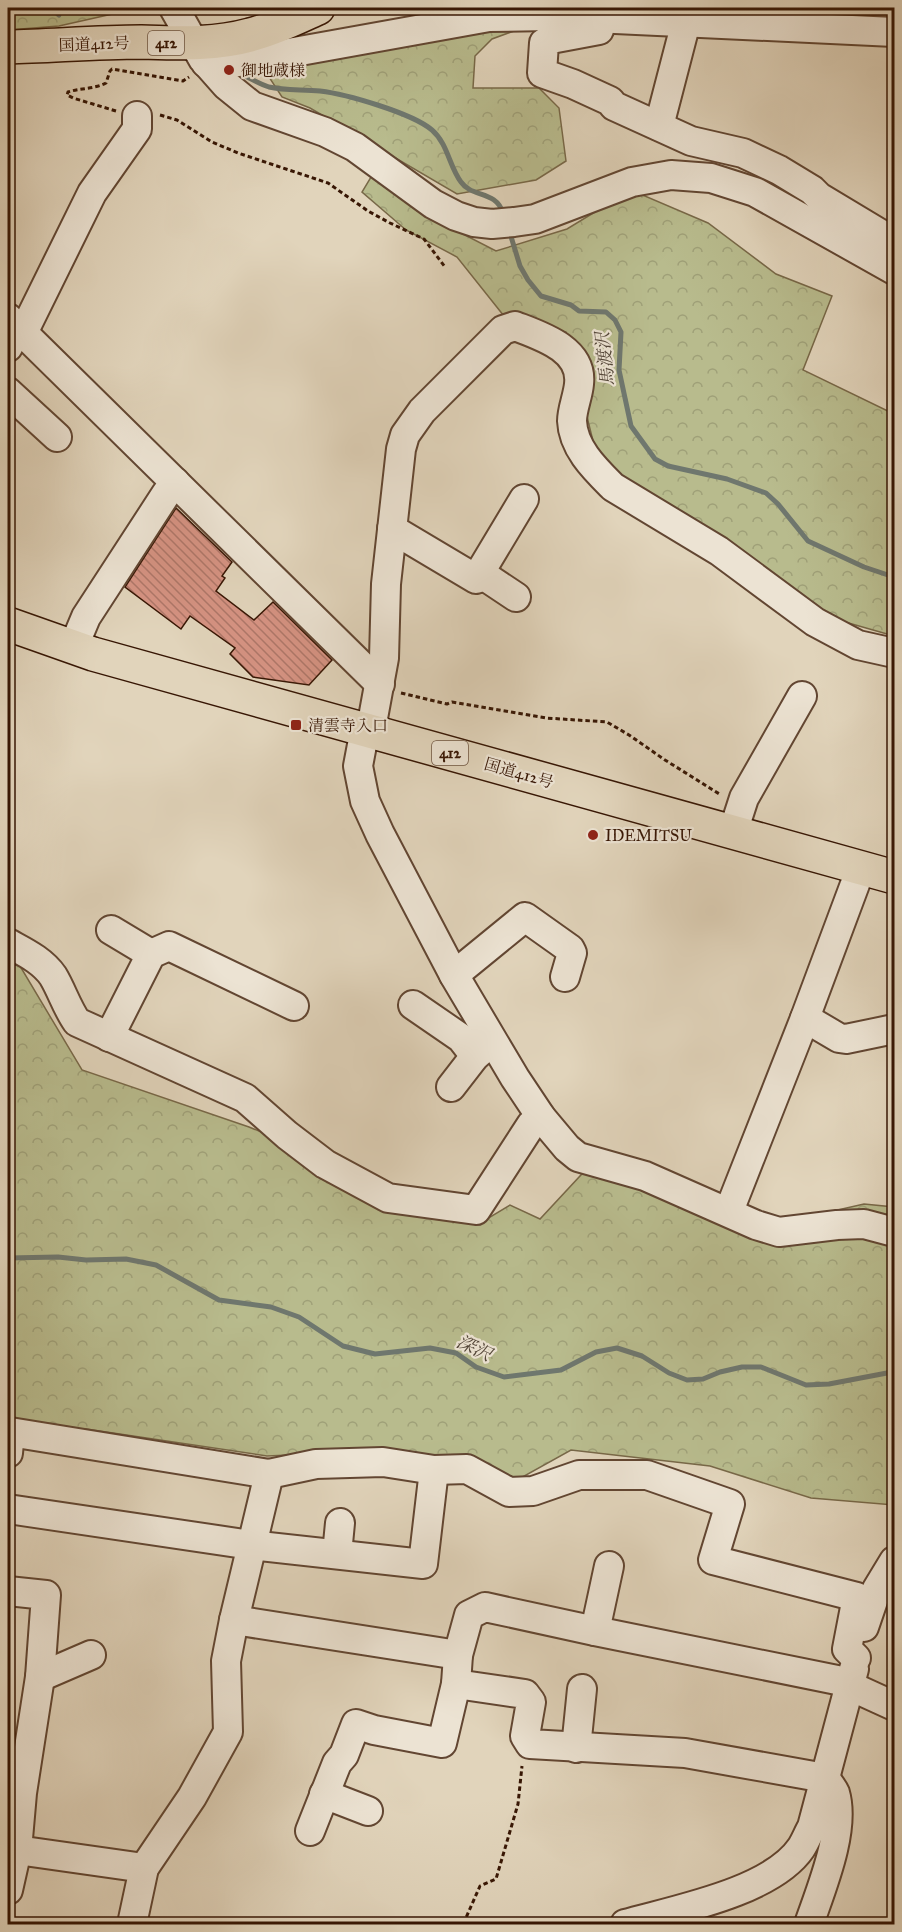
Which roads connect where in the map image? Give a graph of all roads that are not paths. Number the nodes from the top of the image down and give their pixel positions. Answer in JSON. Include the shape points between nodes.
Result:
{"nodes":[{"id":1,"x":174,"y":8,"type":"edge"},
{"id":2,"x":318,"y":8,"type":"edge"},
{"id":3,"x":616,"y":20,"type":"junction"},
{"id":4,"x":686,"y":22,"type":"junction"},
{"id":5,"x":894,"y":32,"type":"edge"},
{"id":6,"x":8,"y":47,"type":"edge"},
{"id":7,"x":202,"y":57,"type":"junction"},
{"id":8,"x":137,"y":116,"type":"road end"},
{"id":9,"x":659,"y":126,"type":"junction"},
{"id":10,"x":894,"y":242,"type":"edge"},
{"id":11,"x":894,"y":270,"type":"edge"},
{"id":12,"x":13,"y":333,"type":"edge"},
{"id":13,"x":8,"y":392,"type":"edge"},
{"id":14,"x":57,"y":437,"type":"dead end"},
{"id":15,"x":175,"y":482,"type":"junction"},
{"id":16,"x":521,"y":515,"type":"dead end"},
{"id":17,"x":392,"y":529,"type":"junction"},
{"id":18,"x":474,"y":582,"type":"junction"},
{"id":19,"x":516,"y":597,"type":"dead end"},
{"id":20,"x":8,"y":624,"type":"edge"},
{"id":21,"x":73,"y":648,"type":"junction"},
{"id":22,"x":894,"y":653,"type":"edge"},
{"id":23,"x":379,"y":686,"type":"junction"},
{"id":24,"x":802,"y":696,"type":"dead end"},
{"id":25,"x":365,"y":729,"type":"junction"},
{"id":26,"x":736,"y":822,"type":"junction"},
{"id":27,"x":861,"y":868,"type":"junction"},
{"id":28,"x":894,"y":877,"type":"edge"},
{"id":29,"x":111,"y":930,"type":"dead end"},
{"id":30,"x":8,"y":943,"type":"edge"},
{"id":31,"x":151,"y":954,"type":"junction"},
{"id":32,"x":454,"y":975,"type":"junction"},
{"id":33,"x":565,"y":977,"type":"dead end"},
{"id":34,"x":413,"y":1005,"type":"dead end"},
{"id":35,"x":294,"y":1006,"type":"dead end"},
{"id":36,"x":805,"y":1018,"type":"junction"},
{"id":37,"x":894,"y":1029,"type":"edge"},
{"id":38,"x":109,"y":1037,"type":"junction"},
{"id":39,"x":483,"y":1049,"type":"junction"},
{"id":40,"x":451,"y":1087,"type":"dead end"},
{"id":41,"x":541,"y":1117,"type":"junction"},
{"id":42,"x":729,"y":1211,"type":"junction"},
{"id":43,"x":894,"y":1232,"type":"edge"},
{"id":44,"x":8,"y":1453,"type":"edge"},
{"id":45,"x":434,"y":1470,"type":"junction"},
{"id":46,"x":269,"y":1474,"type":"junction"},
{"id":47,"x":8,"y":1509,"type":"edge"},
{"id":48,"x":340,"y":1522,"type":"dead end"},
{"id":49,"x":251,"y":1545,"type":"junction"},
{"id":50,"x":337,"y":1554,"type":"junction"},
{"id":51,"x":886,"y":1557,"type":"edge"},
{"id":52,"x":609,"y":1566,"type":"dead end"},
{"id":53,"x":8,"y":1591,"type":"edge"},
{"id":54,"x":857,"y":1597,"type":"junction"},
{"id":55,"x":234,"y":1620,"type":"junction"},
{"id":56,"x":594,"y":1631,"type":"junction"},
{"id":57,"x":91,"y":1655,"type":"dead end"},
{"id":58,"x":458,"y":1655,"type":"junction"},
{"id":59,"x":856,"y":1658,"type":"junction"},
{"id":60,"x":40,"y":1677,"type":"junction"},
{"id":61,"x":456,"y":1684,"type":"junction"},
{"id":62,"x":851,"y":1686,"type":"junction"},
{"id":63,"x":582,"y":1689,"type":"dead end"},
{"id":64,"x":894,"y":1706,"type":"edge"},
{"id":65,"x":576,"y":1748,"type":"junction"},
{"id":66,"x":825,"y":1778,"type":"junction"},
{"id":67,"x":324,"y":1794,"type":"junction"},
{"id":68,"x":368,"y":1811,"type":"dead end"},
{"id":69,"x":310,"y":1831,"type":"dead end"},
{"id":70,"x":144,"y":1868,"type":"junction"},
{"id":71,"x":11,"y":1873,"type":"edge"},
{"id":72,"x":132,"y":1924,"type":"edge"},
{"id":73,"x":625,"y":1924,"type":"edge"},
{"id":74,"x":809,"y":1924,"type":"edge"}],
"edges":[{"from":1,"to":7,"type":"street"},
{"from":2,"to":7,"type":"highway","name":"国道412号","number":"412","via":[[276,27],[217,42]]},
{"from":3,"to":4,"type":"street"},
{"from":3,"to":7,"type":"street","via":[[489,17],[233,63]]},
{"from":3,"to":9,"type":"street","via":[[615,27],[544,43],[542,73]]},
{"from":4,"to":5,"type":"street"},
{"from":4,"to":9,"type":"street"},
{"from":6,"to":7,"type":"highway","name":"国道412号","number":"412","via":[[139,42]]},
{"from":7,"to":11,"type":"street","via":[[226,85],[252,106],[355,147],[433,204],[474,222],[535,219],[632,182],[671,175],[711,178],[755,192]]},
{"from":8,"to":12,"type":"street","via":[[137,129],[92,193]]},
{"from":9,"to":10,"type":"street","via":[[691,141],[743,153],[779,170]]},
{"from":12,"to":15,"type":"street"},
{"from":13,"to":14,"type":"street"},
{"from":15,"to":21,"type":"street","via":[[86,617]]},
{"from":15,"to":23,"type":"street"},
{"from":16,"to":18,"type":"street"},
{"from":17,"to":18,"type":"street"},
{"from":17,"to":22,"type":"street","via":[[401,449],[409,429],[503,330],[516,326],[567,351],[575,361],[580,381],[572,421],[575,435],[590,463],[613,487],[719,551],[815,622],[858,645]]},
{"from":17,"to":23,"type":"street"},
{"from":18,"to":19,"type":"street"},
{"from":20,"to":21,"type":"highway","name":"国道412号","number":"412"},
{"from":21,"to":25,"type":"highway","name":"国道412号","number":"412"},
{"from":23,"to":25,"type":"street","via":[[373,718]]},
{"from":24,"to":26,"type":"street","via":[[744,798]]},
{"from":25,"to":26,"type":"highway","name":"国道412号","number":"412"},
{"from":25,"to":32,"type":"street","via":[[358,766],[365,801]]},
{"from":26,"to":27,"type":"highway","name":"国道412号","number":"412"},
{"from":27,"to":28,"type":"highway","name":"国道412号","number":"412"},
{"from":27,"to":36,"type":"street"},
{"from":29,"to":31,"type":"street"},
{"from":30,"to":38,"type":"street","via":[[39,961],[53,976],[77,1022]]},
{"from":31,"to":35,"type":"street","via":[[169,946],[242,992]]},
{"from":31,"to":38,"type":"street"},
{"from":32,"to":33,"type":"street","via":[[516,911],[570,949]]},
{"from":32,"to":39,"type":"street"},
{"from":34,"to":39,"type":"street"},
{"from":36,"to":37,"type":"street","via":[[846,1039]]},
{"from":36,"to":42,"type":"street"},
{"from":38,"to":41,"type":"street","via":[[245,1098],[325,1164],[388,1198],[476,1210],[531,1125]]},
{"from":39,"to":40,"type":"street"},
{"from":39,"to":41,"type":"street"},
{"from":41,"to":42,"type":"street","via":[[578,1157],[645,1176]]},
{"from":42,"to":43,"type":"street","via":[[779,1232],[864,1224]]},
{"from":44,"to":46,"type":"street","via":[[10,1432]]},
{"from":45,"to":46,"type":"street","via":[[383,1462],[316,1464]]},
{"from":45,"to":50,"type":"street","via":[[423,1564]]},
{"from":45,"to":54,"type":"street","via":[[467,1469],[509,1492],[533,1491],[579,1475],[647,1475],[730,1504],[713,1560]]},
{"from":46,"to":49,"type":"street"},
{"from":47,"to":49,"type":"street"},
{"from":48,"to":50,"type":"street"},
{"from":49,"to":50,"type":"street"},
{"from":49,"to":55,"type":"street"},
{"from":51,"to":54,"type":"street"},
{"from":51,"to":59,"type":"street"},
{"from":52,"to":56,"type":"street"},
{"from":53,"to":60,"type":"street","via":[[46,1595]]},
{"from":54,"to":59,"type":"street","via":[[847,1649]]},
{"from":55,"to":58,"type":"street"},
{"from":55,"to":70,"type":"street","via":[[226,1661],[228,1732],[192,1797]]},
{"from":56,"to":58,"type":"street","via":[[485,1607],[469,1615]]},
{"from":56,"to":62,"type":"street"},
{"from":57,"to":60,"type":"street"},
{"from":58,"to":61,"type":"street"},
{"from":59,"to":62,"type":"street"},
{"from":60,"to":71,"type":"street"},
{"from":61,"to":65,"type":"street","via":[[525,1694],[531,1702],[525,1736],[530,1744]]},
{"from":61,"to":67,"type":"street","via":[[442,1743],[374,1730],[345,1720],[344,1755],[337,1762]]},
{"from":62,"to":64,"type":"street"},
{"from":62,"to":66,"type":"street"},
{"from":63,"to":65,"type":"street"},
{"from":65,"to":66,"type":"street","via":[[685,1754]]},
{"from":66,"to":73,"type":"street","via":[[812,1827],[801,1848],[786,1863],[741,1889]]},
{"from":66,"to":74,"type":"street","via":[[835,1792],[836,1834]]},
{"from":67,"to":68,"type":"street"},
{"from":67,"to":69,"type":"street"},
{"from":70,"to":71,"type":"street"},
{"from":70,"to":72,"type":"street"}]}
